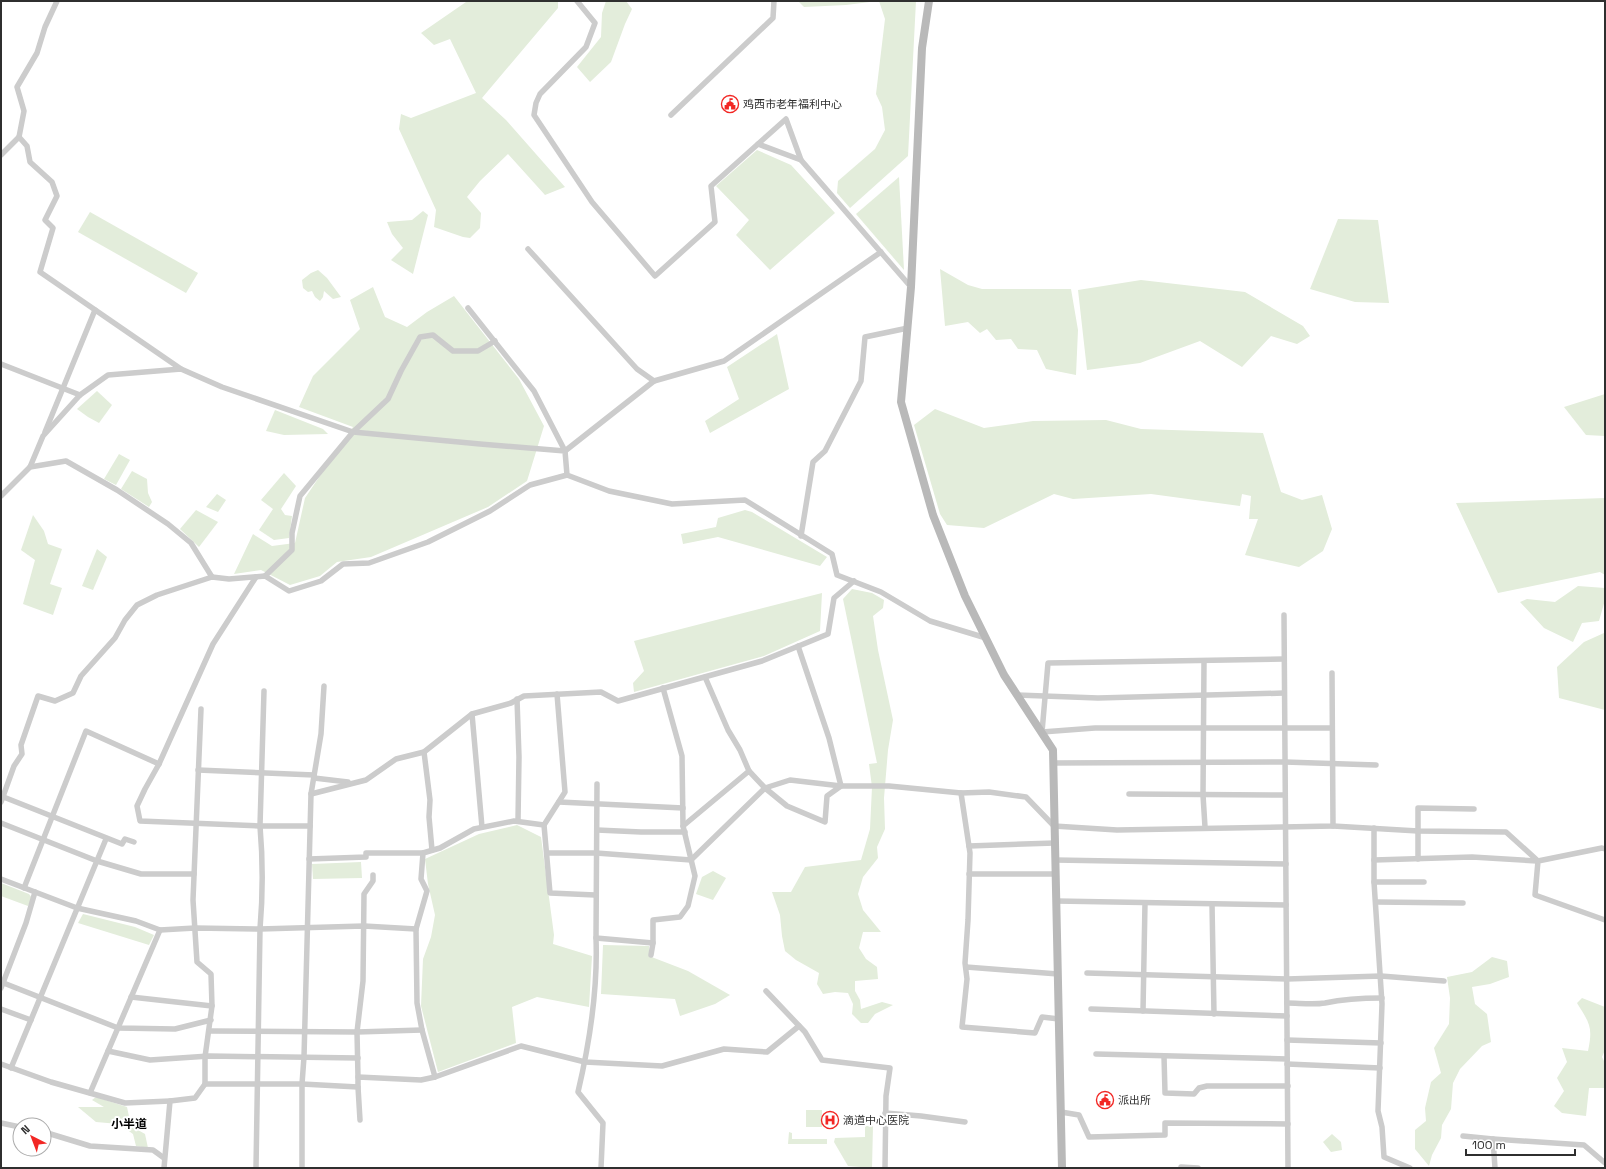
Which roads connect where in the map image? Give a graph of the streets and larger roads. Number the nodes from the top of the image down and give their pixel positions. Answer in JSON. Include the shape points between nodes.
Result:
{"nodes":[{"id":1,"x":57,"y":1,"type":"edge"},
{"id":2,"x":577,"y":1,"type":"edge"},
{"id":3,"x":774,"y":1,"type":"edge"},
{"id":4,"x":929,"y":1,"type":"edge"},
{"id":5,"x":671,"y":115,"type":"dead end"},
{"id":6,"x":20,"y":137,"type":"junction"},
{"id":7,"x":758,"y":144,"type":"junction"},
{"id":8,"x":1,"y":155,"type":"edge"},
{"id":9,"x":801,"y":160,"type":"junction"},
{"id":10,"x":528,"y":249,"type":"dead end"},
{"id":11,"x":881,"y":252,"type":"junction"},
{"id":12,"x":911,"y":288,"type":"junction"},
{"id":13,"x":468,"y":308,"type":"dead end"},
{"id":14,"x":95,"y":310,"type":"junction"},
{"id":15,"x":908,"y":328,"type":"junction"},
{"id":16,"x":495,"y":341,"type":"junction"},
{"id":17,"x":1,"y":364,"type":"edge"},
{"id":18,"x":181,"y":369,"type":"junction"},
{"id":19,"x":654,"y":381,"type":"junction"},
{"id":20,"x":62,"y":388,"type":"junction"},
{"id":21,"x":80,"y":395,"type":"junction"},
{"id":22,"x":353,"y":432,"type":"junction"},
{"id":23,"x":43,"y":436,"type":"junction"},
{"id":24,"x":565,"y":451,"type":"junction"},
{"id":25,"x":30,"y":467,"type":"junction"},
{"id":26,"x":567,"y":475,"type":"junction"},
{"id":27,"x":1,"y":496,"type":"edge"},
{"id":28,"x":801,"y":536,"type":"junction"},
{"id":29,"x":265,"y":576,"type":"junction"},
{"id":30,"x":212,"y":577,"type":"junction"},
{"id":31,"x":256,"y":577,"type":"junction"},
{"id":32,"x":854,"y":581,"type":"junction"},
{"id":33,"x":1284,"y":615,"type":"dead end"},
{"id":34,"x":986,"y":638,"type":"junction"},
{"id":35,"x":798,"y":646,"type":"junction"},
{"id":36,"x":1284,"y":659,"type":"junction"},
{"id":37,"x":1204,"y":662,"type":"junction"},
{"id":38,"x":1332,"y":673,"type":"dead end"},
{"id":39,"x":705,"y":677,"type":"junction"},
{"id":40,"x":324,"y":686,"type":"dead end"},
{"id":41,"x":663,"y":688,"type":"junction"},
{"id":42,"x":264,"y":691,"type":"dead end"},
{"id":43,"x":557,"y":694,"type":"junction"},
{"id":44,"x":1284,"y":694,"type":"junction"},
{"id":45,"x":1017,"y":695,"type":"junction"},
{"id":46,"x":1203,"y":695,"type":"junction"},
{"id":47,"x":1044,"y":696,"type":"junction"},
{"id":48,"x":517,"y":700,"type":"junction"},
{"id":49,"x":201,"y":709,"type":"dead end"},
{"id":50,"x":472,"y":714,"type":"junction"},
{"id":51,"x":1203,"y":728,"type":"junction"},
{"id":52,"x":1284,"y":728,"type":"junction"},
{"id":53,"x":1332,"y":728,"type":"junction"},
{"id":54,"x":1042,"y":732,"type":"junction"},
{"id":55,"x":424,"y":752,"type":"junction"},
{"id":56,"x":1203,"y":762,"type":"junction"},
{"id":57,"x":1285,"y":762,"type":"junction"},
{"id":58,"x":1053,"y":763,"type":"junction"},
{"id":59,"x":160,"y":764,"type":"junction"},
{"id":60,"x":1333,"y":764,"type":"junction"},
{"id":61,"x":1376,"y":764,"type":"dead end"},
{"id":62,"x":198,"y":770,"type":"junction"},
{"id":63,"x":749,"y":771,"type":"junction"},
{"id":64,"x":262,"y":772,"type":"junction"},
{"id":65,"x":314,"y":776,"type":"junction"},
{"id":66,"x":352,"y":783,"type":"junction"},
{"id":67,"x":598,"y":784,"type":"dead end"},
{"id":68,"x":841,"y":786,"type":"junction"},
{"id":69,"x":765,"y":788,"type":"junction"},
{"id":70,"x":961,"y":793,"type":"junction"},
{"id":71,"x":311,"y":794,"type":"junction"},
{"id":72,"x":1129,"y":794,"type":"dead end"},
{"id":73,"x":1203,"y":795,"type":"junction"},
{"id":74,"x":1285,"y":795,"type":"junction"},
{"id":75,"x":2,"y":798,"type":"edge"},
{"id":76,"x":559,"y":802,"type":"junction"},
{"id":77,"x":596,"y":804,"type":"junction"},
{"id":78,"x":683,"y":808,"type":"junction"},
{"id":79,"x":1474,"y":809,"type":"dead end"},
{"id":80,"x":52,"y":817,"type":"junction"},
{"id":81,"x":518,"y":821,"type":"junction"},
{"id":82,"x":1,"y":823,"type":"edge"},
{"id":83,"x":196,"y":823,"type":"junction"},
{"id":84,"x":544,"y":824,"type":"junction"},
{"id":85,"x":260,"y":826,"type":"junction"},
{"id":86,"x":310,"y":826,"type":"junction"},
{"id":87,"x":1054,"y":826,"type":"junction"},
{"id":88,"x":1333,"y":826,"type":"junction"},
{"id":89,"x":482,"y":827,"type":"junction"},
{"id":90,"x":1205,"y":827,"type":"junction"},
{"id":91,"x":1286,"y":827,"type":"junction"},
{"id":92,"x":1374,"y":828,"type":"junction"},
{"id":93,"x":684,"y":829,"type":"junction"},
{"id":94,"x":597,"y":830,"type":"junction"},
{"id":95,"x":1418,"y":831,"type":"junction"},
{"id":96,"x":106,"y":838,"type":"junction"},
{"id":97,"x":43,"y":839,"type":"junction"},
{"id":98,"x":134,"y":842,"type":"dead end"},
{"id":99,"x":1055,"y":843,"type":"junction"},
{"id":100,"x":969,"y":846,"type":"junction"},
{"id":101,"x":1605,"y":849,"type":"edge"},
{"id":102,"x":432,"y":850,"type":"junction"},
{"id":103,"x":423,"y":853,"type":"junction"},
{"id":104,"x":548,"y":853,"type":"junction"},
{"id":105,"x":596,"y":854,"type":"junction"},
{"id":106,"x":1418,"y":858,"type":"junction"},
{"id":107,"x":309,"y":859,"type":"junction"},
{"id":108,"x":97,"y":860,"type":"junction"},
{"id":109,"x":691,"y":860,"type":"junction"},
{"id":110,"x":1055,"y":860,"type":"junction"},
{"id":111,"x":1374,"y":860,"type":"junction"},
{"id":112,"x":1538,"y":861,"type":"junction"},
{"id":113,"x":1286,"y":864,"type":"junction"},
{"id":114,"x":194,"y":874,"type":"junction"},
{"id":115,"x":373,"y":874,"type":"dead end"},
{"id":116,"x":969,"y":874,"type":"junction"},
{"id":117,"x":1056,"y":874,"type":"junction"},
{"id":118,"x":1,"y":879,"type":"edge"},
{"id":119,"x":1374,"y":882,"type":"junction"},
{"id":120,"x":1424,"y":882,"type":"dead end"},
{"id":121,"x":24,"y":888,"type":"junction"},
{"id":122,"x":35,"y":892,"type":"junction"},
{"id":123,"x":595,"y":895,"type":"junction"},
{"id":124,"x":1056,"y":901,"type":"junction"},
{"id":125,"x":1376,"y":902,"type":"junction"},
{"id":126,"x":1145,"y":903,"type":"junction"},
{"id":127,"x":1463,"y":903,"type":"dead end"},
{"id":128,"x":1212,"y":904,"type":"junction"},
{"id":129,"x":1286,"y":906,"type":"junction"},
{"id":130,"x":77,"y":908,"type":"junction"},
{"id":131,"x":1605,"y":920,"type":"edge"},
{"id":132,"x":364,"y":926,"type":"junction"},
{"id":133,"x":195,"y":928,"type":"junction"},
{"id":134,"x":307,"y":928,"type":"junction"},
{"id":135,"x":260,"y":929,"type":"junction"},
{"id":136,"x":416,"y":929,"type":"junction"},
{"id":137,"x":160,"y":930,"type":"junction"},
{"id":138,"x":596,"y":938,"type":"junction"},
{"id":139,"x":653,"y":943,"type":"junction"},
{"id":140,"x":651,"y":955,"type":"dead end"},
{"id":141,"x":966,"y":967,"type":"junction"},
{"id":142,"x":1087,"y":973,"type":"dead end"},
{"id":143,"x":1058,"y":974,"type":"junction"},
{"id":144,"x":1144,"y":975,"type":"junction"},
{"id":145,"x":1213,"y":976,"type":"junction"},
{"id":146,"x":1381,"y":976,"type":"junction"},
{"id":147,"x":1287,"y":979,"type":"junction"},
{"id":148,"x":1444,"y":981,"type":"dead end"},
{"id":149,"x":2,"y":985,"type":"edge"},
{"id":150,"x":766,"y":991,"type":"dead end"},
{"id":151,"x":131,"y":997,"type":"junction"},
{"id":152,"x":40,"y":998,"type":"junction"},
{"id":153,"x":1382,"y":998,"type":"junction"},
{"id":154,"x":1287,"y":1003,"type":"junction"},
{"id":155,"x":212,"y":1006,"type":"junction"},
{"id":156,"x":1,"y":1009,"type":"edge"},
{"id":157,"x":1091,"y":1009,"type":"dead end"},
{"id":158,"x":1142,"y":1011,"type":"junction"},
{"id":159,"x":1214,"y":1014,"type":"junction"},
{"id":160,"x":1287,"y":1016,"type":"junction"},
{"id":161,"x":1059,"y":1019,"type":"junction"},
{"id":162,"x":31,"y":1020,"type":"junction"},
{"id":163,"x":211,"y":1020,"type":"junction"},
{"id":164,"x":799,"y":1026,"type":"junction"},
{"id":165,"x":118,"y":1028,"type":"junction"},
{"id":166,"x":422,"y":1030,"type":"junction"},
{"id":167,"x":210,"y":1031,"type":"junction"},
{"id":168,"x":258,"y":1032,"type":"junction"},
{"id":169,"x":305,"y":1032,"type":"junction"},
{"id":170,"x":357,"y":1032,"type":"junction"},
{"id":171,"x":1287,"y":1040,"type":"junction"},
{"id":172,"x":1381,"y":1043,"type":"junction"},
{"id":173,"x":108,"y":1051,"type":"junction"},
{"id":174,"x":1096,"y":1054,"type":"dead end"},
{"id":175,"x":258,"y":1056,"type":"junction"},
{"id":176,"x":1164,"y":1056,"type":"junction"},
{"id":177,"x":205,"y":1057,"type":"junction"},
{"id":178,"x":304,"y":1057,"type":"junction"},
{"id":179,"x":358,"y":1058,"type":"junction"},
{"id":180,"x":585,"y":1062,"type":"junction"},
{"id":181,"x":1287,"y":1062,"type":"junction"},
{"id":182,"x":1,"y":1064,"type":"edge"},
{"id":183,"x":11,"y":1068,"type":"junction"},
{"id":184,"x":1380,"y":1068,"type":"junction"},
{"id":185,"x":436,"y":1077,"type":"junction"},
{"id":186,"x":358,"y":1078,"type":"junction"},
{"id":187,"x":205,"y":1084,"type":"junction"},
{"id":188,"x":302,"y":1084,"type":"junction"},
{"id":189,"x":258,"y":1085,"type":"junction"},
{"id":190,"x":1288,"y":1086,"type":"junction"},
{"id":191,"x":358,"y":1087,"type":"junction"},
{"id":192,"x":90,"y":1092,"type":"junction"},
{"id":193,"x":170,"y":1101,"type":"junction"},
{"id":194,"x":1061,"y":1112,"type":"junction"},
{"id":195,"x":885,"y":1113,"type":"junction"},
{"id":196,"x":360,"y":1120,"type":"dead end"},
{"id":197,"x":966,"y":1122,"type":"dead end"},
{"id":198,"x":1,"y":1123,"type":"edge"},
{"id":199,"x":1288,"y":1124,"type":"junction"},
{"id":200,"x":12,"y":1125,"type":"edge"},
{"id":201,"x":52,"y":1134,"type":"edge"},
{"id":202,"x":1463,"y":1136,"type":"dead end"},
{"id":203,"x":1493,"y":1139,"type":"junction"},
{"id":204,"x":164,"y":1158,"type":"junction"},
{"id":205,"x":1605,"y":1162,"type":"edge"},
{"id":206,"x":1181,"y":1167,"type":"edge"},
{"id":207,"x":164,"y":1168,"type":"edge"},
{"id":208,"x":256,"y":1168,"type":"edge"},
{"id":209,"x":302,"y":1168,"type":"edge"},
{"id":210,"x":602,"y":1168,"type":"edge"},
{"id":211,"x":885,"y":1168,"type":"edge"},
{"id":212,"x":1062,"y":1168,"type":"edge"},
{"id":213,"x":1198,"y":1168,"type":"edge"},
{"id":214,"x":1288,"y":1168,"type":"edge"},
{"id":215,"x":1410,"y":1168,"type":"edge"},
{"id":216,"x":1495,"y":1168,"type":"edge"}],
"edges":[{"from":1,"to":6,"type":"street","via":[[37,53],[17,87],[24,110]]},
{"from":2,"to":7,"type":"street","via":[[595,23],[586,47],[540,94],[534,115],[592,202],[655,276],[716,222],[711,186]]},
{"from":3,"to":5,"type":"street","via":[[773,18]]},
{"from":4,"to":12,"type":"street","via":[[922,48]]},
{"from":6,"to":8,"type":"street"},
{"from":6,"to":14,"type":"street","via":[[27,146],[30,162],[52,182],[57,196],[45,220],[53,228],[40,272]]},
{"from":7,"to":9,"type":"street"},
{"from":7,"to":9,"type":"street","via":[[786,120]]},
{"from":9,"to":11,"type":"street"},
{"from":10,"to":19,"type":"street","via":[[637,369]]},
{"from":11,"to":12,"type":"street"},
{"from":11,"to":19,"type":"street","via":[[724,361]]},
{"from":12,"to":15,"type":"street"},
{"from":13,"to":16,"type":"street"},
{"from":14,"to":18,"type":"street"},
{"from":14,"to":20,"type":"street"},
{"from":15,"to":28,"type":"street","via":[[865,337],[861,381],[826,451],[813,462]]},
{"from":15,"to":34,"type":"street","via":[[901,402],[933,515],[965,596]]},
{"from":16,"to":22,"type":"street","via":[[478,351],[453,351],[433,335],[420,337],[388,399]]},
{"from":16,"to":24,"type":"street","via":[[534,391]]},
{"from":17,"to":20,"type":"street"},
{"from":18,"to":21,"type":"street","via":[[108,374]]},
{"from":18,"to":22,"type":"street","via":[[222,387]]},
{"from":19,"to":24,"type":"street"},
{"from":20,"to":21,"type":"street"},
{"from":20,"to":23,"type":"street"},
{"from":21,"to":23,"type":"street"},
{"from":22,"to":24,"type":"street"},
{"from":22,"to":29,"type":"street","via":[[300,496],[292,533],[292,550]]},
{"from":23,"to":25,"type":"street"},
{"from":24,"to":26,"type":"street"},
{"from":25,"to":27,"type":"street"},
{"from":25,"to":30,"type":"street","via":[[66,461],[117,490],[168,524],[191,543]]},
{"from":26,"to":28,"type":"street","via":[[609,491],[672,504],[745,500]]},
{"from":26,"to":29,"type":"street","via":[[530,485],[490,511],[428,542],[369,563],[343,564],[321,581],[289,591]]},
{"from":28,"to":32,"type":"street","via":[[832,554],[837,574]]},
{"from":29,"to":31,"type":"street"},
{"from":30,"to":31,"type":"street"},
{"from":30,"to":75,"type":"street","via":[[157,595],[137,605],[125,620],[116,638],[81,676],[73,692],[55,701],[38,696],[21,745],[22,754],[14,766]]},
{"from":31,"to":59,"type":"street","via":[[213,644]]},
{"from":32,"to":34,"type":"street","via":[[881,592],[930,621]]},
{"from":32,"to":35,"type":"street","via":[[834,598],[828,634]]},
{"from":33,"to":36,"type":"street"},
{"from":34,"to":45,"type":"street"},
{"from":35,"to":39,"type":"street","via":[[762,661]]},
{"from":35,"to":68,"type":"street","via":[[829,738]]},
{"from":36,"to":37,"type":"street"},
{"from":36,"to":44,"type":"street"},
{"from":37,"to":46,"type":"street"},
{"from":37,"to":47,"type":"street","via":[[1048,663]]},
{"from":38,"to":53,"type":"street"},
{"from":39,"to":41,"type":"street"},
{"from":39,"to":63,"type":"street"},
{"from":40,"to":65,"type":"street","via":[[321,734]]},
{"from":41,"to":43,"type":"street","via":[[618,701],[601,692]]},
{"from":41,"to":78,"type":"street","via":[[682,756]]},
{"from":42,"to":64,"type":"street"},
{"from":43,"to":48,"type":"street","via":[[524,696]]},
{"from":43,"to":76,"type":"street","via":[[565,792]]},
{"from":44,"to":46,"type":"street"},
{"from":44,"to":52,"type":"street"},
{"from":45,"to":47,"type":"street"},
{"from":45,"to":54,"type":"street"},
{"from":46,"to":47,"type":"street","via":[[1098,698]]},
{"from":46,"to":51,"type":"street"},
{"from":47,"to":54,"type":"street"},
{"from":48,"to":50,"type":"street"},
{"from":48,"to":81,"type":"street"},
{"from":49,"to":62,"type":"street"},
{"from":50,"to":55,"type":"street"},
{"from":50,"to":89,"type":"street"},
{"from":51,"to":52,"type":"street"},
{"from":51,"to":54,"type":"street","via":[[1095,728]]},
{"from":51,"to":56,"type":"street"},
{"from":52,"to":53,"type":"street"},
{"from":52,"to":57,"type":"street"},
{"from":53,"to":60,"type":"street"},
{"from":54,"to":58,"type":"street","via":[[1053,750]]},
{"from":55,"to":66,"type":"street","via":[[396,759],[366,780]]},
{"from":55,"to":102,"type":"street","via":[[430,800]]},
{"from":56,"to":57,"type":"street"},
{"from":56,"to":58,"type":"street"},
{"from":56,"to":73,"type":"street"},
{"from":57,"to":60,"type":"street"},
{"from":57,"to":74,"type":"street"},
{"from":58,"to":87,"type":"street"},
{"from":59,"to":80,"type":"street","via":[[86,731]]},
{"from":59,"to":83,"type":"street","via":[[144,789],[137,806],[140,820]]},
{"from":60,"to":61,"type":"street"},
{"from":60,"to":88,"type":"street"},
{"from":62,"to":64,"type":"street"},
{"from":62,"to":83,"type":"street"},
{"from":63,"to":69,"type":"street"},
{"from":63,"to":93,"type":"street"},
{"from":64,"to":65,"type":"street"},
{"from":64,"to":85,"type":"street"},
{"from":65,"to":66,"type":"street"},
{"from":65,"to":71,"type":"street"},
{"from":66,"to":71,"type":"street"},
{"from":67,"to":77,"type":"street"},
{"from":68,"to":69,"type":"street","via":[[790,780]]},
{"from":68,"to":69,"type":"street","via":[[828,796],[825,822],[787,806]]},
{"from":68,"to":70,"type":"street","via":[[889,786]]},
{"from":69,"to":109,"type":"street"},
{"from":70,"to":87,"type":"street","via":[[989,792],[1026,798]]},
{"from":70,"to":100,"type":"street"},
{"from":71,"to":86,"type":"street"},
{"from":72,"to":73,"type":"street"},
{"from":73,"to":74,"type":"street"},
{"from":73,"to":90,"type":"street"},
{"from":74,"to":91,"type":"street"},
{"from":75,"to":80,"type":"street"},
{"from":76,"to":77,"type":"street"},
{"from":76,"to":84,"type":"street"},
{"from":77,"to":78,"type":"street"},
{"from":77,"to":94,"type":"street"},
{"from":78,"to":93,"type":"street"},
{"from":79,"to":95,"type":"street","via":[[1418,808]]},
{"from":80,"to":96,"type":"street"},
{"from":80,"to":97,"type":"street"},
{"from":81,"to":84,"type":"street"},
{"from":81,"to":89,"type":"street"},
{"from":82,"to":97,"type":"street"},
{"from":83,"to":85,"type":"street"},
{"from":83,"to":114,"type":"street"},
{"from":84,"to":104,"type":"street"},
{"from":85,"to":86,"type":"street"},
{"from":85,"to":135,"type":"street"},
{"from":86,"to":107,"type":"street"},
{"from":87,"to":90,"type":"street","via":[[1117,830]]},
{"from":87,"to":99,"type":"street"},
{"from":88,"to":91,"type":"street"},
{"from":88,"to":92,"type":"street"},
{"from":89,"to":102,"type":"street"},
{"from":90,"to":91,"type":"street"},
{"from":91,"to":113,"type":"street"},
{"from":92,"to":95,"type":"street"},
{"from":92,"to":111,"type":"street"},
{"from":93,"to":94,"type":"street","via":[[641,832]]},
{"from":93,"to":109,"type":"street"},
{"from":94,"to":105,"type":"street"},
{"from":95,"to":106,"type":"street"},
{"from":95,"to":112,"type":"street","via":[[1506,832]]},
{"from":96,"to":98,"type":"street","via":[[122,844],[125,839]]},
{"from":96,"to":108,"type":"street"},
{"from":97,"to":108,"type":"street"},
{"from":97,"to":121,"type":"street"},
{"from":99,"to":100,"type":"street"},
{"from":99,"to":110,"type":"street"},
{"from":100,"to":116,"type":"street"},
{"from":101,"to":112,"type":"street"},
{"from":102,"to":103,"type":"street"},
{"from":103,"to":107,"type":"street","via":[[366,853],[366,857]]},
{"from":103,"to":136,"type":"street","via":[[421,879],[427,891]]},
{"from":104,"to":105,"type":"street"},
{"from":104,"to":123,"type":"street","via":[[550,893]]},
{"from":105,"to":109,"type":"street"},
{"from":105,"to":123,"type":"street"},
{"from":106,"to":111,"type":"street"},
{"from":106,"to":112,"type":"street","via":[[1472,857]]},
{"from":107,"to":134,"type":"street"},
{"from":108,"to":114,"type":"street","via":[[141,874]]},
{"from":108,"to":130,"type":"street"},
{"from":109,"to":139,"type":"street","via":[[695,876],[688,906],[680,917],[653,920]]},
{"from":110,"to":113,"type":"street"},
{"from":110,"to":117,"type":"street"},
{"from":111,"to":119,"type":"street"},
{"from":112,"to":131,"type":"street","via":[[1535,895]]},
{"from":113,"to":129,"type":"street"},
{"from":114,"to":133,"type":"street"},
{"from":115,"to":132,"type":"street","via":[[373,881],[364,894]]},
{"from":116,"to":117,"type":"street"},
{"from":116,"to":141,"type":"street"},
{"from":117,"to":124,"type":"street"},
{"from":118,"to":121,"type":"street"},
{"from":119,"to":120,"type":"street"},
{"from":119,"to":125,"type":"street"},
{"from":121,"to":122,"type":"street"},
{"from":122,"to":130,"type":"street"},
{"from":122,"to":149,"type":"street"},
{"from":123,"to":138,"type":"street"},
{"from":124,"to":126,"type":"street"},
{"from":124,"to":143,"type":"street"},
{"from":125,"to":127,"type":"street"},
{"from":125,"to":146,"type":"street"},
{"from":126,"to":128,"type":"street"},
{"from":126,"to":144,"type":"street"},
{"from":128,"to":129,"type":"street"},
{"from":128,"to":145,"type":"street"},
{"from":129,"to":147,"type":"street"},
{"from":130,"to":137,"type":"street","via":[[136,921]]},
{"from":130,"to":152,"type":"street"},
{"from":132,"to":134,"type":"street"},
{"from":132,"to":136,"type":"street"},
{"from":132,"to":170,"type":"street","via":[[363,981]]},
{"from":133,"to":135,"type":"street"},
{"from":133,"to":137,"type":"street"},
{"from":133,"to":155,"type":"street","via":[[197,962],[211,974]]},
{"from":134,"to":135,"type":"street"},
{"from":134,"to":169,"type":"street"},
{"from":135,"to":168,"type":"street"},
{"from":136,"to":166,"type":"street","via":[[417,1003]]},
{"from":137,"to":151,"type":"street"},
{"from":138,"to":139,"type":"street"},
{"from":138,"to":180,"type":"street","via":[[597,970]]},
{"from":139,"to":140,"type":"street"},
{"from":141,"to":143,"type":"street"},
{"from":141,"to":161,"type":"street","via":[[962,1027],[1035,1033],[1042,1017]]},
{"from":142,"to":144,"type":"street"},
{"from":143,"to":161,"type":"street"},
{"from":144,"to":145,"type":"street"},
{"from":144,"to":158,"type":"street"},
{"from":145,"to":147,"type":"street"},
{"from":145,"to":159,"type":"street"},
{"from":146,"to":147,"type":"street"},
{"from":146,"to":148,"type":"street"},
{"from":146,"to":153,"type":"street"},
{"from":147,"to":154,"type":"street"},
{"from":149,"to":152,"type":"street"},
{"from":150,"to":164,"type":"street"},
{"from":151,"to":155,"type":"street"},
{"from":151,"to":165,"type":"street"},
{"from":152,"to":162,"type":"street"},
{"from":152,"to":165,"type":"street"},
{"from":153,"to":154,"type":"street"},
{"from":153,"to":172,"type":"street"},
{"from":154,"to":160,"type":"street"},
{"from":155,"to":163,"type":"street"},
{"from":156,"to":162,"type":"street"},
{"from":157,"to":158,"type":"street"},
{"from":158,"to":159,"type":"street"},
{"from":159,"to":160,"type":"street"},
{"from":160,"to":171,"type":"street"},
{"from":161,"to":194,"type":"street"},
{"from":162,"to":183,"type":"street"},
{"from":163,"to":165,"type":"street","via":[[175,1029]]},
{"from":163,"to":167,"type":"street"},
{"from":164,"to":180,"type":"street","via":[[767,1052],[724,1049],[662,1066]]},
{"from":164,"to":195,"type":"street","via":[[822,1060],[890,1068]]},
{"from":165,"to":173,"type":"street"},
{"from":166,"to":170,"type":"street"},
{"from":166,"to":185,"type":"street"},
{"from":167,"to":168,"type":"street"},
{"from":167,"to":177,"type":"street"},
{"from":168,"to":169,"type":"street"},
{"from":168,"to":175,"type":"street"},
{"from":169,"to":170,"type":"street"},
{"from":169,"to":178,"type":"street"},
{"from":170,"to":179,"type":"street"},
{"from":171,"to":172,"type":"street"},
{"from":171,"to":181,"type":"street"},
{"from":172,"to":184,"type":"street"},
{"from":173,"to":177,"type":"street","via":[[150,1060]]},
{"from":173,"to":192,"type":"street"},
{"from":174,"to":176,"type":"street"},
{"from":175,"to":177,"type":"street"},
{"from":175,"to":178,"type":"street"},
{"from":175,"to":189,"type":"street"},
{"from":176,"to":181,"type":"street"},
{"from":176,"to":190,"type":"street","via":[[1165,1093],[1194,1094],[1199,1088],[1207,1086]]},
{"from":177,"to":187,"type":"street"},
{"from":178,"to":179,"type":"street"},
{"from":178,"to":188,"type":"street"},
{"from":179,"to":186,"type":"street"},
{"from":180,"to":185,"type":"street","via":[[521,1046]]},
{"from":180,"to":210,"type":"street","via":[[578,1092],[603,1123]]},
{"from":181,"to":184,"type":"street"},
{"from":181,"to":190,"type":"street"},
{"from":182,"to":183,"type":"street"},
{"from":183,"to":192,"type":"street"},
{"from":184,"to":215,"type":"street","via":[[1378,1111],[1382,1126],[1384,1157]]},
{"from":185,"to":186,"type":"street","via":[[421,1080]]},
{"from":186,"to":191,"type":"street"},
{"from":187,"to":189,"type":"street"},
{"from":187,"to":193,"type":"street","via":[[195,1098]]},
{"from":188,"to":189,"type":"street"},
{"from":188,"to":191,"type":"street"},
{"from":188,"to":209,"type":"street"},
{"from":189,"to":208,"type":"street"},
{"from":190,"to":199,"type":"street"},
{"from":191,"to":196,"type":"street"},
{"from":192,"to":193,"type":"street","via":[[125,1103]]},
{"from":193,"to":204,"type":"street"},
{"from":194,"to":199,"type":"street","via":[[1079,1115],[1089,1137],[1165,1135],[1165,1123]]},
{"from":194,"to":212,"type":"street"},
{"from":195,"to":197,"type":"street"},
{"from":195,"to":211,"type":"street"},
{"from":198,"to":200,"type":"street"},
{"from":199,"to":214,"type":"street"},
{"from":201,"to":204,"type":"street","via":[[90,1146],[153,1150]]},
{"from":202,"to":203,"type":"street"},
{"from":203,"to":205,"type":"street","via":[[1584,1145]]},
{"from":203,"to":216,"type":"street"},
{"from":204,"to":207,"type":"street"},
{"from":206,"to":213,"type":"street"}]}
